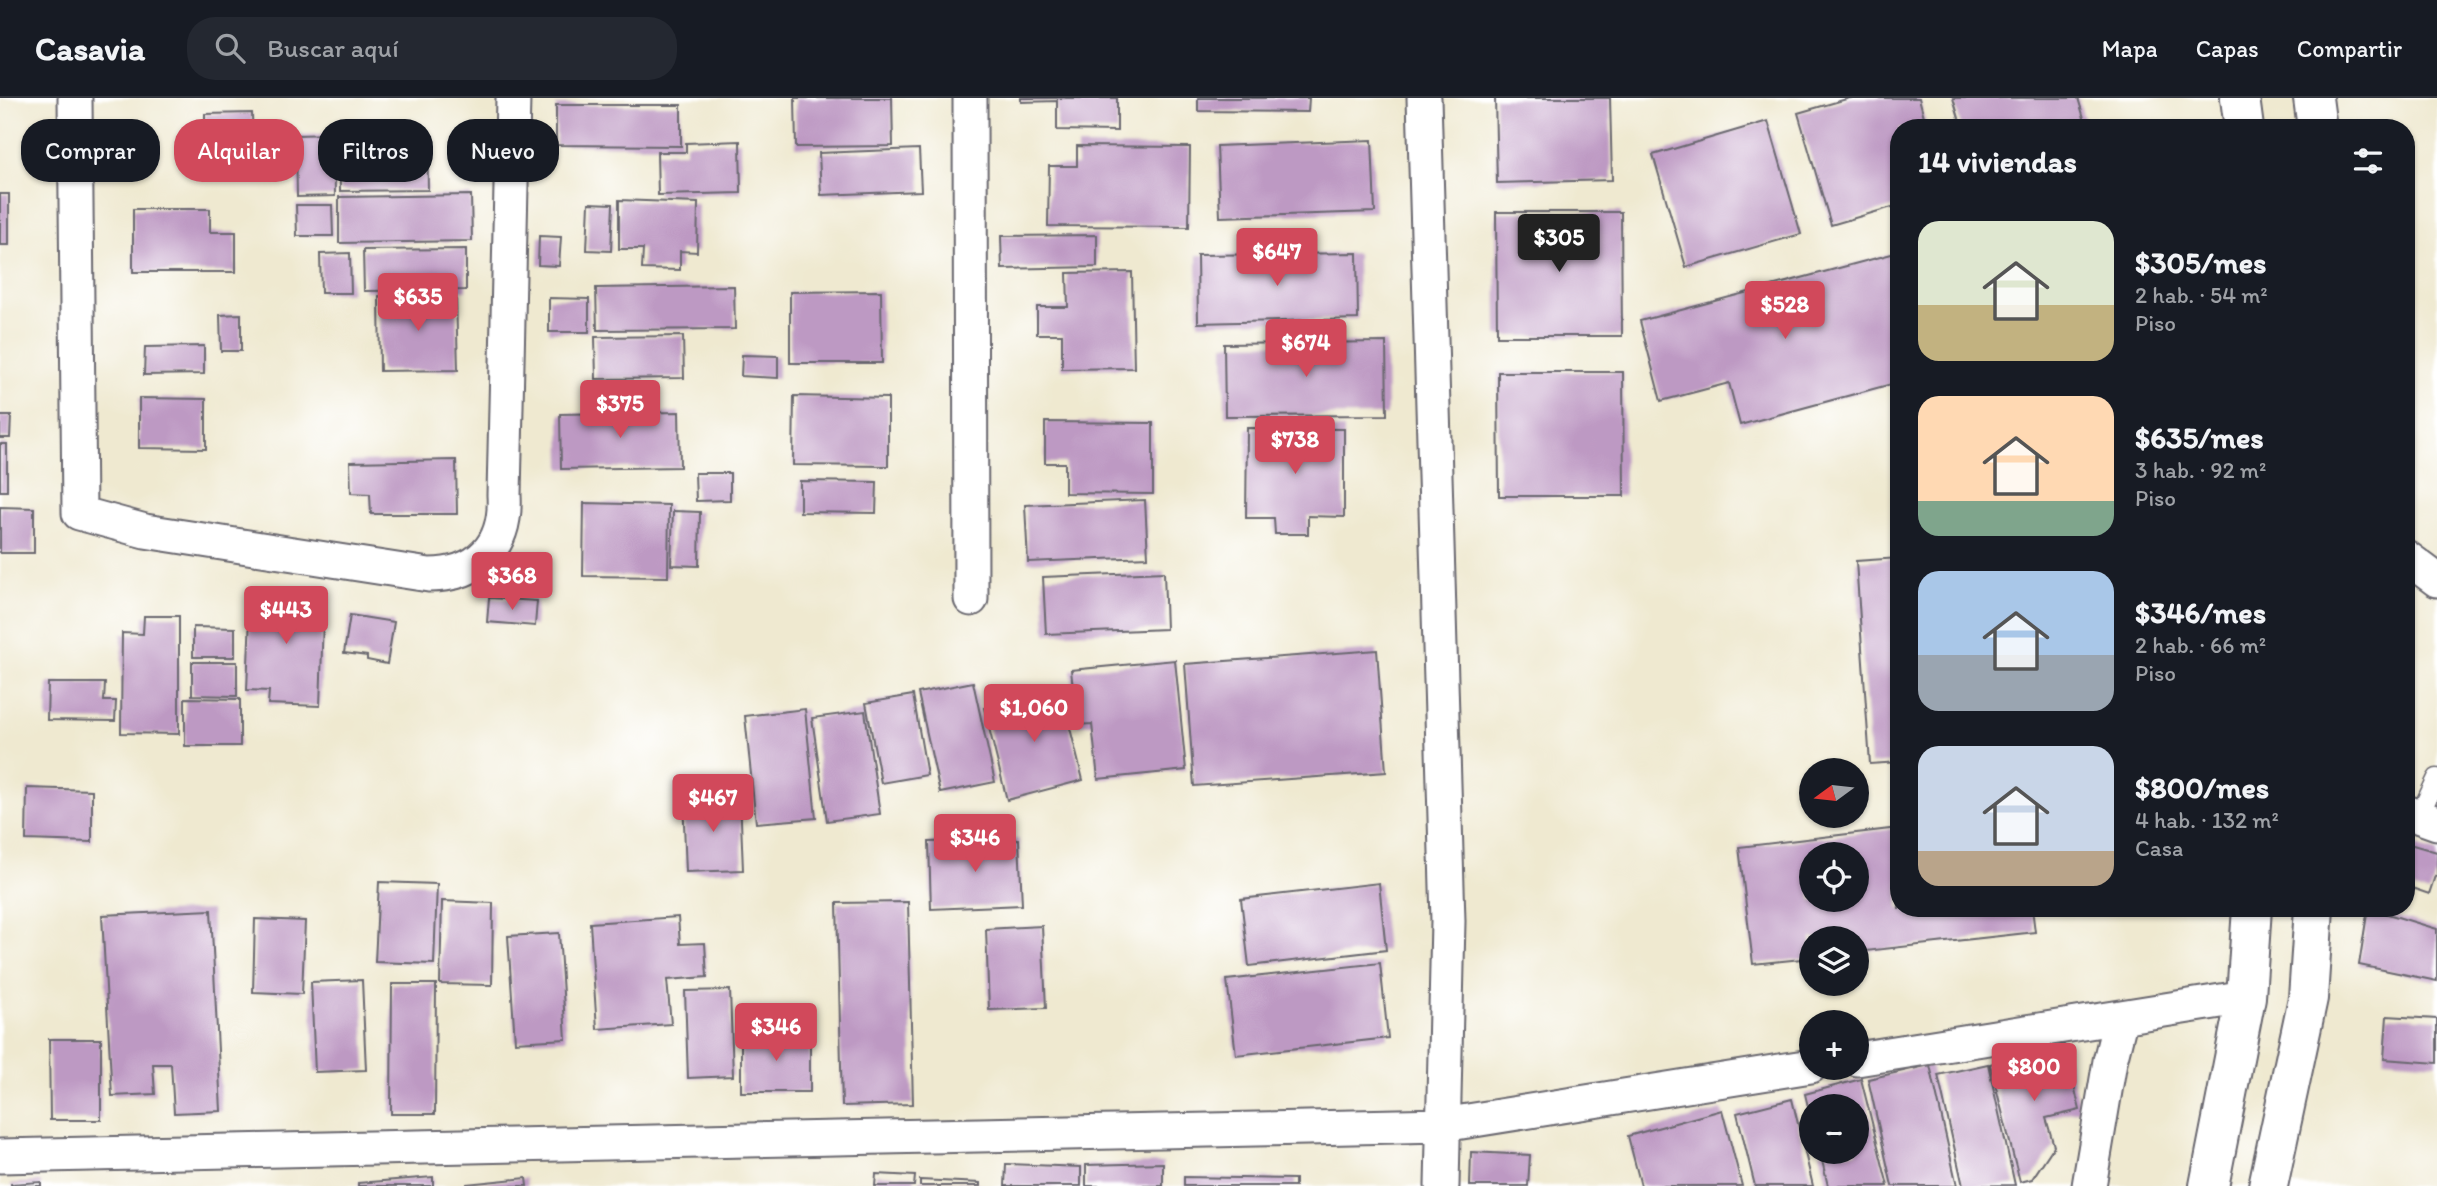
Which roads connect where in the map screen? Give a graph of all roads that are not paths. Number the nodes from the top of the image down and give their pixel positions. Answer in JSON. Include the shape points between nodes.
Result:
{"nodes":[{"id":1,"x":75,"y":98,"type":"edge"},
{"id":2,"x":513,"y":98,"type":"edge"},
{"id":3,"x":970,"y":98,"type":"edge"},
{"id":4,"x":1424,"y":98,"type":"edge"},
{"id":5,"x":2240,"y":98,"type":"edge"},
{"id":6,"x":2313,"y":98,"type":"edge"},
{"id":7,"x":2243,"y":119,"type":"edge"},
{"id":8,"x":2316,"y":119,"type":"edge"},
{"id":9,"x":2415,"y":564,"type":"edge"},
{"id":10,"x":2437,"y":580,"type":"edge"},
{"id":11,"x":971,"y":600,"type":"dead end"},
{"id":12,"x":2437,"y":778,"type":"edge"},
{"id":13,"x":2421,"y":817,"type":"edge"},
{"id":14,"x":2251,"y":917,"type":"edge"},
{"id":15,"x":2313,"y":917,"type":"edge"},
{"id":16,"x":2246,"y":997,"type":"junction"},
{"id":17,"x":2121,"y":1017,"type":"junction"},
{"id":18,"x":1869,"y":1057,"type":"edge"},
{"id":19,"x":1799,"y":1068,"type":"edge"},
{"id":20,"x":1443,"y":1125,"type":"junction"},
{"id":21,"x":0,"y":1156,"type":"edge"},
{"id":22,"x":1442,"y":1186,"type":"edge"},
{"id":23,"x":2089,"y":1186,"type":"edge"},
{"id":24,"x":2210,"y":1186,"type":"edge"},
{"id":25,"x":2268,"y":1186,"type":"edge"}],
"edges":[{"from":1,"to":2,"type":"street","via":[[79,513],[145,531],[447,575],[480,561],[501,531],[505,513]]},
{"from":3,"to":11,"type":"street"},
{"from":4,"to":20,"type":"street","via":[[1448,921]]},
{"from":5,"to":7,"type":"main road"},
{"from":6,"to":8,"type":"main road"},
{"from":9,"to":10,"type":"street"},
{"from":12,"to":13,"type":"lane"},
{"from":14,"to":16,"type":"main road"},
{"from":15,"to":25,"type":"main road","via":[[2308,998]]},
{"from":16,"to":17,"type":"street"},
{"from":16,"to":24,"type":"main road"},
{"from":17,"to":18,"type":"street"},
{"from":17,"to":23,"type":"street"},
{"from":19,"to":20,"type":"street"},
{"from":20,"to":21,"type":"street"},
{"from":20,"to":22,"type":"street"}]}
